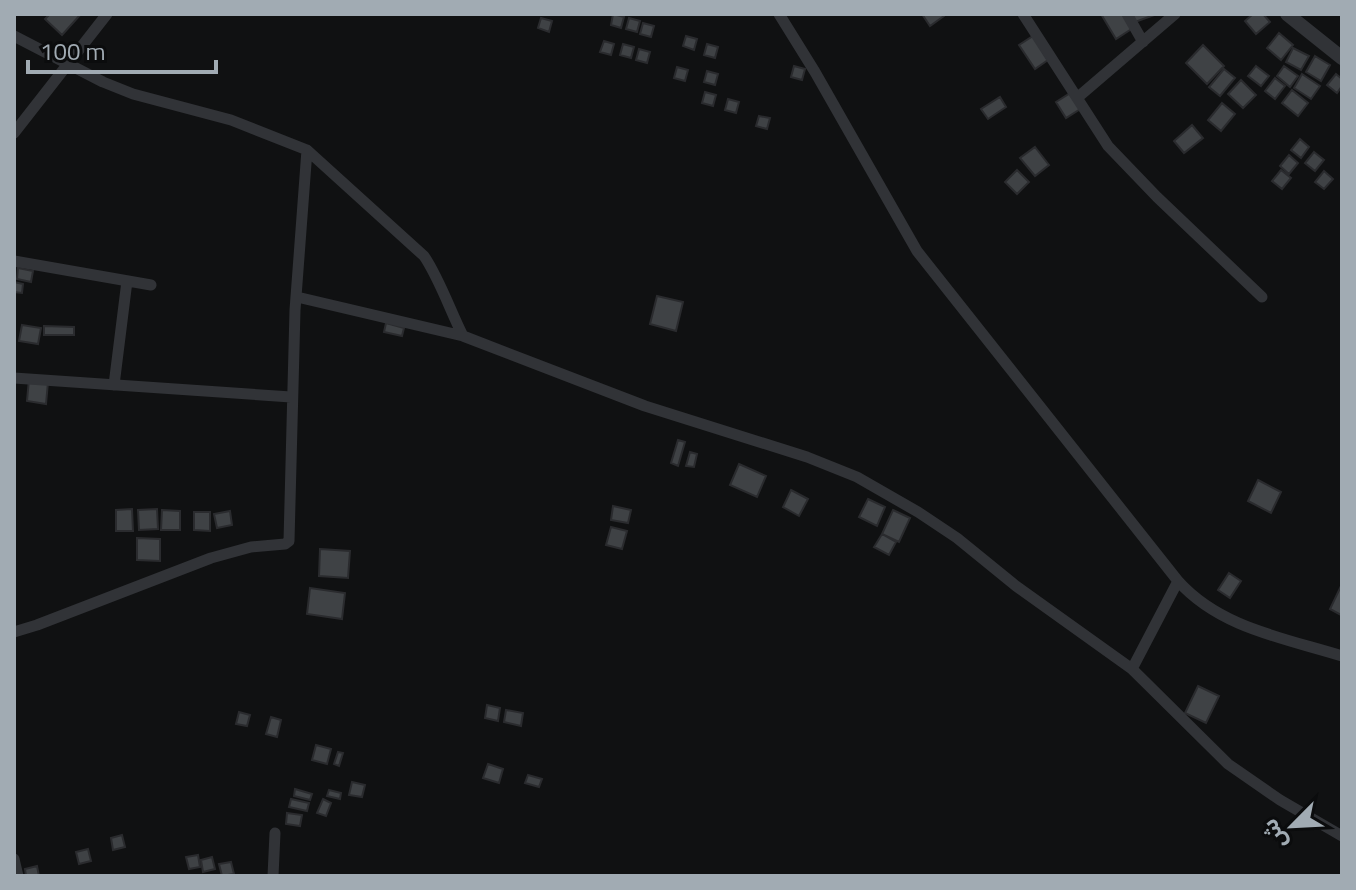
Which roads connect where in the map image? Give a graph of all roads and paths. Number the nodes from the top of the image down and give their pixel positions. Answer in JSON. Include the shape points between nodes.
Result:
{"nodes":[{"id":1,"x":107,"y":14,"type":"edge"},
{"id":2,"x":779,"y":14,"type":"edge"},
{"id":3,"x":1023,"y":14,"type":"edge"},
{"id":4,"x":1127,"y":14,"type":"edge"},
{"id":5,"x":1175,"y":14,"type":"edge"},
{"id":6,"x":1287,"y":14,"type":"edge"},
{"id":7,"x":14,"y":36,"type":"edge"},
{"id":8,"x":1143,"y":42,"type":"junction"},
{"id":9,"x":1342,"y":58,"type":"edge"},
{"id":10,"x":68,"y":63,"type":"junction"},
{"id":11,"x":1077,"y":98,"type":"junction"},
{"id":12,"x":14,"y":133,"type":"edge"},
{"id":13,"x":307,"y":150,"type":"junction"},
{"id":14,"x":14,"y":261,"type":"edge"},
{"id":15,"x":127,"y":281,"type":"junction"},
{"id":16,"x":151,"y":285,"type":"dead end"},
{"id":17,"x":297,"y":297,"type":"junction"},
{"id":18,"x":1262,"y":297,"type":"dead end"},
{"id":19,"x":463,"y":336,"type":"junction"},
{"id":20,"x":14,"y":378,"type":"edge"},
{"id":21,"x":114,"y":385,"type":"junction"},
{"id":22,"x":291,"y":397,"type":"junction"},
{"id":23,"x":1178,"y":581,"type":"junction"},
{"id":24,"x":14,"y":632,"type":"edge"},
{"id":25,"x":1342,"y":656,"type":"edge"},
{"id":26,"x":1132,"y":669,"type":"junction"},
{"id":27,"x":275,"y":833,"type":"dead end"},
{"id":28,"x":1342,"y":836,"type":"edge"},
{"id":29,"x":14,"y":859,"type":"edge"},
{"id":30,"x":18,"y":876,"type":"edge"},
{"id":31,"x":273,"y":876,"type":"edge"}],
"edges":[{"from":1,"to":10,"type":"street"},
{"from":2,"to":23,"type":"street","via":[[914,246]]},
{"from":3,"to":11,"type":"street"},
{"from":4,"to":8,"type":"street"},
{"from":5,"to":8,"type":"street"},
{"from":6,"to":9,"type":"street"},
{"from":7,"to":10,"type":"street"},
{"from":8,"to":11,"type":"street"},
{"from":10,"to":12,"type":"street"},
{"from":10,"to":13,"type":"street","via":[[133,94],[195,109]]},
{"from":11,"to":18,"type":"street","via":[[1126,166]]},
{"from":13,"to":17,"type":"street"},
{"from":13,"to":19,"type":"street","via":[[424,256]]},
{"from":14,"to":15,"type":"street"},
{"from":15,"to":16,"type":"street"},
{"from":15,"to":21,"type":"street"},
{"from":17,"to":19,"type":"street"},
{"from":17,"to":22,"type":"street"},
{"from":19,"to":26,"type":"street","via":[[645,406],[857,477],[957,538]]},
{"from":20,"to":21,"type":"street"},
{"from":21,"to":22,"type":"street"},
{"from":22,"to":24,"type":"street","via":[[287,543],[211,558]]},
{"from":23,"to":25,"type":"street","via":[[1208,609],[1229,620]]},
{"from":23,"to":26,"type":"street"},
{"from":26,"to":28,"type":"street","via":[[1228,764]]},
{"from":27,"to":31,"type":"street"},
{"from":29,"to":30,"type":"street"}]}
